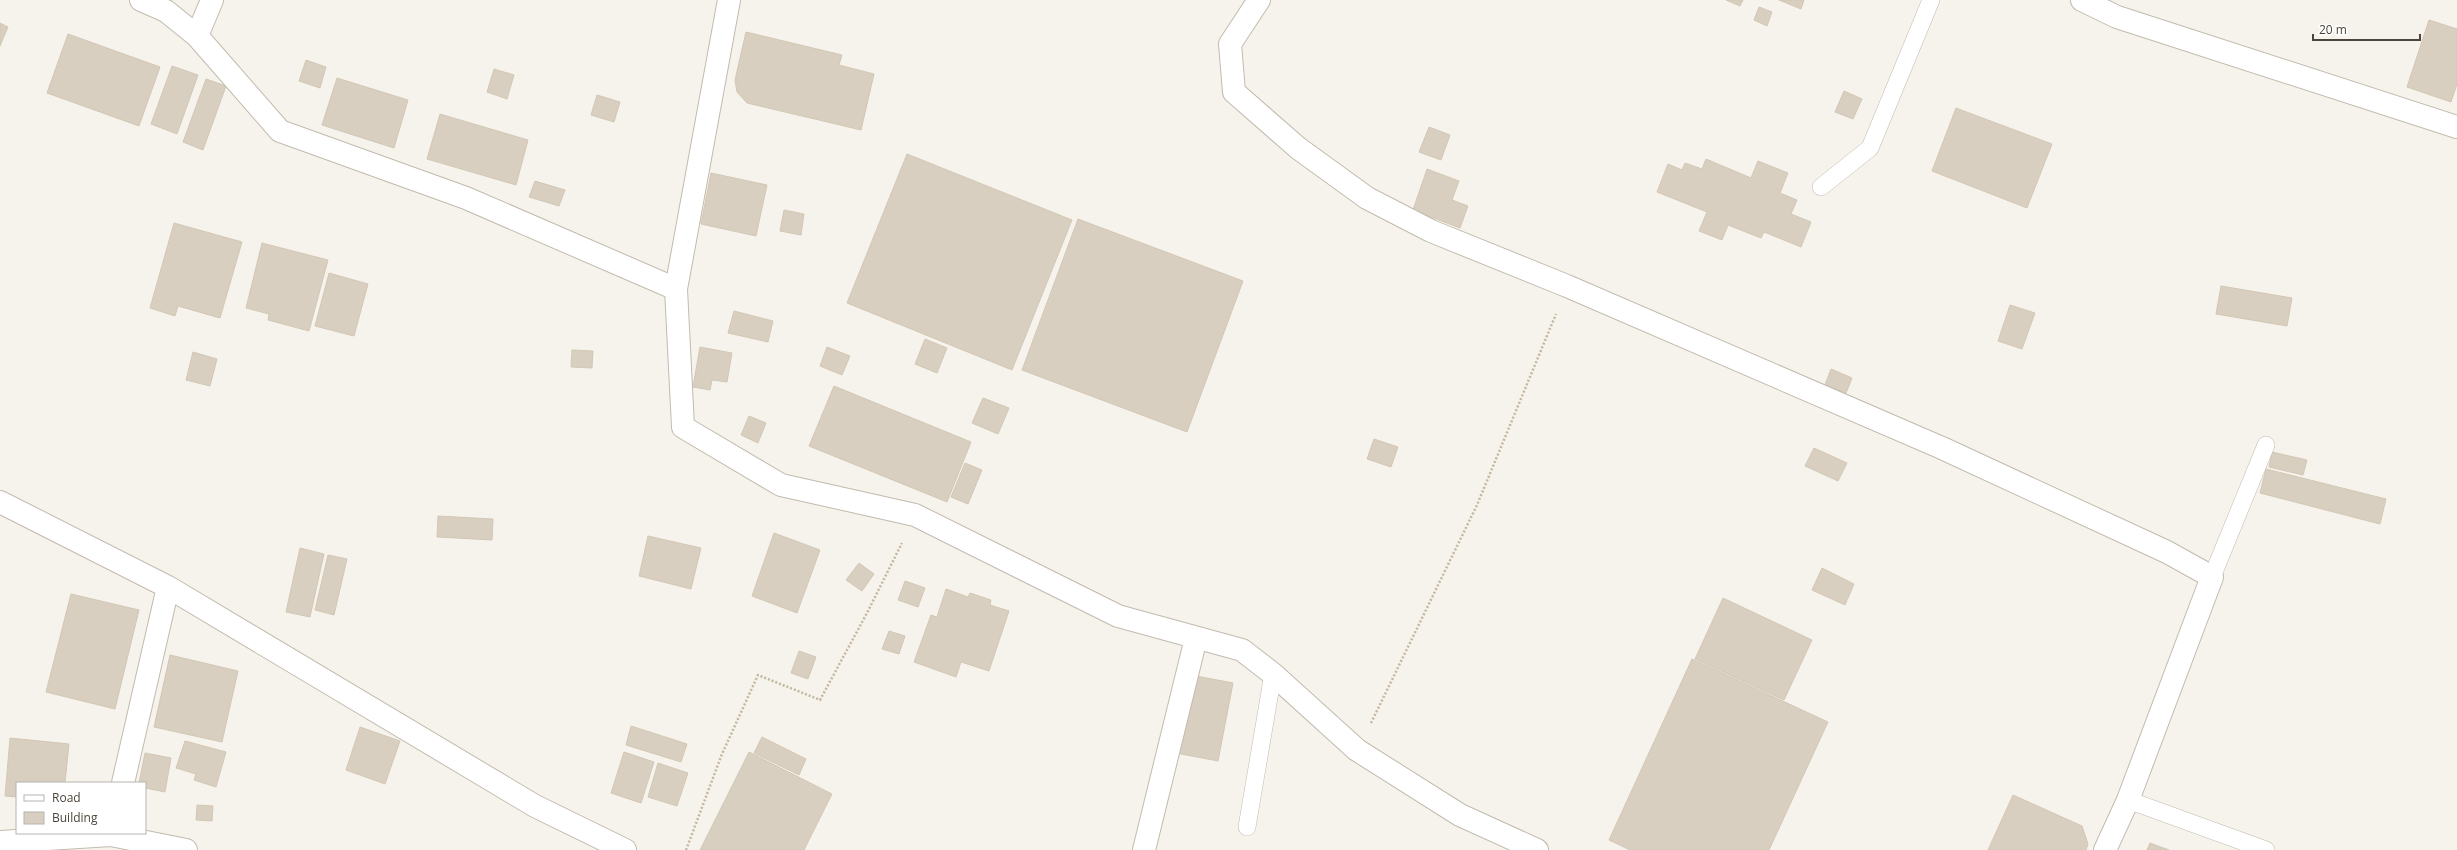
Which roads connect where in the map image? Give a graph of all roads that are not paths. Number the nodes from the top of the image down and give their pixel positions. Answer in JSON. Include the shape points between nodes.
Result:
{"nodes":[{"id":1,"x":141,"y":0,"type":"edge"},
{"id":2,"x":212,"y":0,"type":"edge"},
{"id":3,"x":729,"y":0,"type":"edge"},
{"id":4,"x":1259,"y":0,"type":"edge"},
{"id":5,"x":1931,"y":0,"type":"edge"},
{"id":6,"x":2082,"y":0,"type":"edge"},
{"id":7,"x":197,"y":36,"type":"junction"},
{"id":8,"x":2457,"y":127,"type":"edge"},
{"id":9,"x":1820,"y":187,"type":"dead end"},
{"id":10,"x":676,"y":288,"type":"junction"},
{"id":11,"x":2266,"y":445,"type":"dead end"},
{"id":12,"x":0,"y":502,"type":"edge"},
{"id":13,"x":2212,"y":577,"type":"junction"},
{"id":14,"x":168,"y":586,"type":"junction"},
{"id":15,"x":1196,"y":638,"type":"junction"},
{"id":16,"x":1273,"y":674,"type":"junction"},
{"id":17,"x":123,"y":782,"type":"edge"},
{"id":18,"x":2128,"y":800,"type":"junction"},
{"id":19,"x":1247,"y":827,"type":"dead end"},
{"id":20,"x":111,"y":834,"type":"edge"},
{"id":21,"x":0,"y":842,"type":"edge"},
{"id":22,"x":186,"y":850,"type":"edge"},
{"id":23,"x":625,"y":850,"type":"edge"},
{"id":24,"x":1144,"y":850,"type":"edge"},
{"id":25,"x":1537,"y":850,"type":"edge"},
{"id":26,"x":2105,"y":850,"type":"edge"},
{"id":27,"x":2266,"y":850,"type":"edge"}],
"edges":[{"from":1,"to":7,"type":"street","via":[[166,11]]},
{"from":2,"to":7,"type":"street"},
{"from":3,"to":10,"type":"street"},
{"from":4,"to":13,"type":"street","via":[[1230,44],[1234,92],[1298,148],[1367,198],[1431,231],[1567,286],[1942,448],[2160,549]]},
{"from":5,"to":9,"type":"lane","via":[[1870,148]]},
{"from":6,"to":8,"type":"street","via":[[2117,16]]},
{"from":7,"to":10,"type":"street","via":[[280,131],[466,198]]},
{"from":10,"to":15,"type":"street","via":[[683,427],[781,485],[915,515],[1118,616]]},
{"from":11,"to":13,"type":"lane"},
{"from":12,"to":14,"type":"street"},
{"from":13,"to":18,"type":"street"},
{"from":14,"to":17,"type":"street"},
{"from":14,"to":23,"type":"street","via":[[535,806]]},
{"from":15,"to":16,"type":"street","via":[[1242,650]]},
{"from":15,"to":24,"type":"street"},
{"from":16,"to":19,"type":"lane"},
{"from":16,"to":25,"type":"street","via":[[1358,750],[1460,815]]},
{"from":18,"to":26,"type":"street"},
{"from":18,"to":27,"type":"lane"},
{"from":20,"to":21,"type":"street"},
{"from":20,"to":22,"type":"street"}]}
